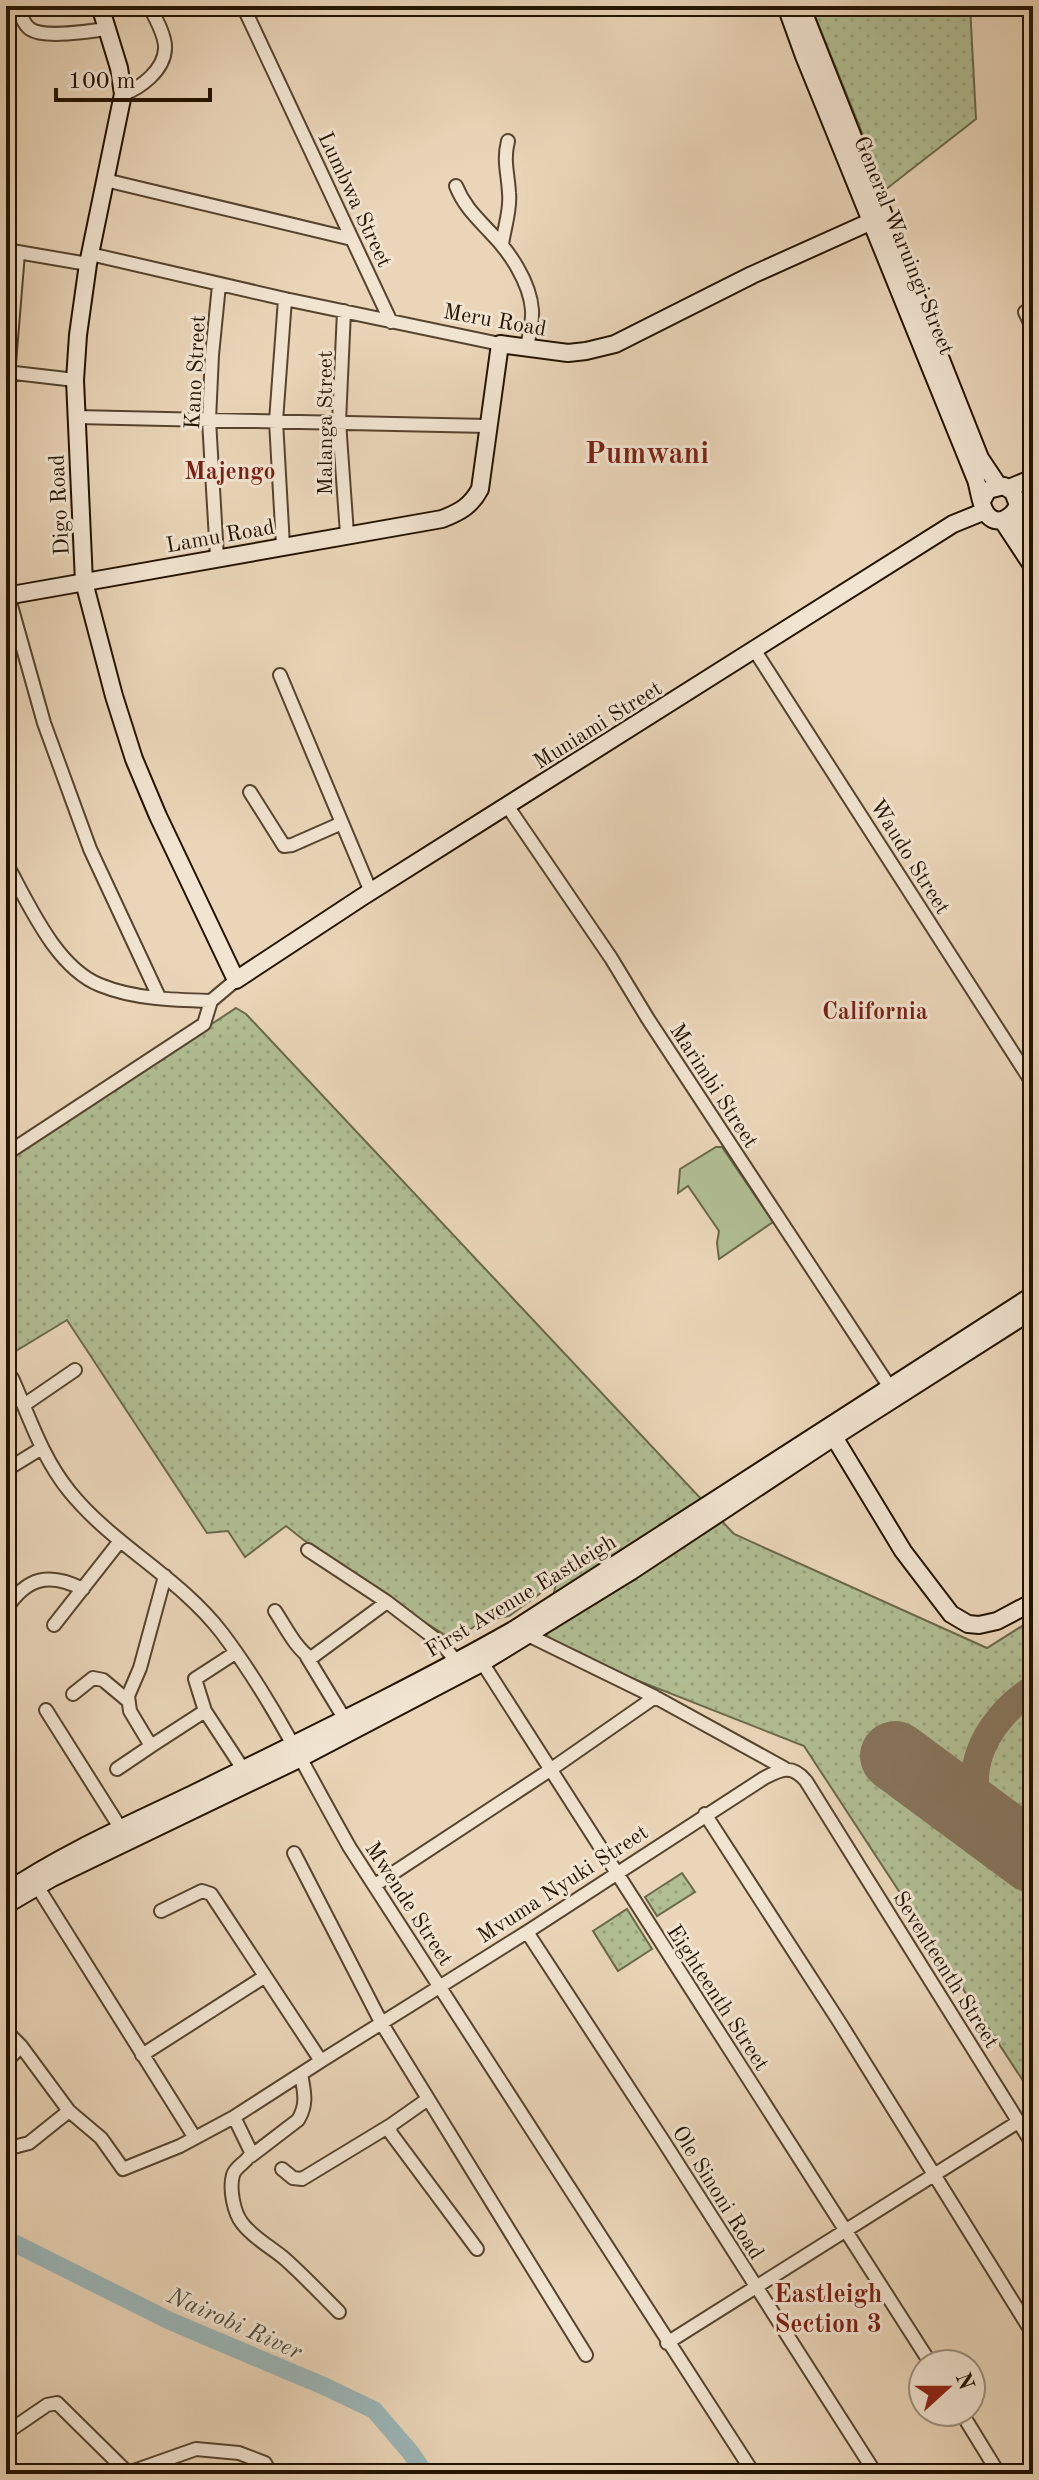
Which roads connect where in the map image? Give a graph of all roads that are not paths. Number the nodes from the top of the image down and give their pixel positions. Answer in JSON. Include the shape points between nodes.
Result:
{"nodes":[{"id":1,"x":18,"y":6,"type":"edge"},
{"id":2,"x":100,"y":6,"type":"edge"},
{"id":3,"x":149,"y":6,"type":"edge"},
{"id":4,"x":243,"y":6,"type":"edge"},
{"id":5,"x":786,"y":6,"type":"edge"},
{"id":6,"x":801,"y":6,"type":"edge"},
{"id":7,"x":107,"y":29,"type":"junction"},
{"id":8,"x":123,"y":94,"type":"junction"},
{"id":9,"x":508,"y":141,"type":"dead end"},
{"id":10,"x":105,"y":180,"type":"junction"},
{"id":11,"x":456,"y":186,"type":"dead end"},
{"id":12,"x":872,"y":221,"type":"junction"},
{"id":13,"x":352,"y":239,"type":"junction"},
{"id":14,"x":502,"y":245,"type":"junction"},
{"id":15,"x":12,"y":252,"type":"edge"},
{"id":16,"x":89,"y":259,"type":"junction"},
{"id":17,"x":219,"y":285,"type":"junction"},
{"id":18,"x":285,"y":299,"type":"junction"},
{"id":19,"x":344,"y":311,"type":"junction"},
{"id":20,"x":1025,"y":312,"type":"dead end"},
{"id":21,"x":391,"y":322,"type":"junction"},
{"id":22,"x":1033,"y":329,"type":"edge"},
{"id":23,"x":500,"y":344,"type":"junction"},
{"id":24,"x":527,"y":347,"type":"junction"},
{"id":25,"x":6,"y":372,"type":"edge"},
{"id":26,"x":75,"y":380,"type":"junction"},
{"id":27,"x":6,"y":400,"type":"edge"},
{"id":28,"x":76,"y":417,"type":"junction"},
{"id":29,"x":209,"y":420,"type":"junction"},
{"id":30,"x":276,"y":421,"type":"junction"},
{"id":31,"x":339,"y":422,"type":"junction"},
{"id":32,"x":488,"y":426,"type":"junction"},
{"id":33,"x":1033,"y":478,"type":"edge"},
{"id":34,"x":1003,"y":487,"type":"junction"},
{"id":35,"x":1033,"y":494,"type":"edge"},
{"id":36,"x":983,"y":506,"type":"junction"},
{"id":37,"x":1011,"y":513,"type":"junction"},
{"id":38,"x":6,"y":523,"type":"edge"},
{"id":39,"x":347,"y":534,"type":"junction"},
{"id":40,"x":1033,"y":544,"type":"edge"},
{"id":41,"x":283,"y":546,"type":"junction"},
{"id":42,"x":217,"y":557,"type":"junction"},
{"id":43,"x":1033,"y":567,"type":"edge"},
{"id":44,"x":84,"y":582,"type":"junction"},
{"id":45,"x":7,"y":596,"type":"edge"},
{"id":46,"x":755,"y":651,"type":"junction"},
{"id":47,"x":280,"y":675,"type":"dead end"},
{"id":48,"x":250,"y":792,"type":"dead end"},
{"id":49,"x":508,"y":807,"type":"junction"},
{"id":50,"x":342,"y":823,"type":"junction"},
{"id":51,"x":6,"y":863,"type":"edge"},
{"id":52,"x":371,"y":892,"type":"junction"},
{"id":53,"x":236,"y":980,"type":"junction"},
{"id":54,"x":159,"y":997,"type":"junction"},
{"id":55,"x":211,"y":1001,"type":"junction"},
{"id":56,"x":1033,"y":1084,"type":"edge"},
{"id":57,"x":6,"y":1154,"type":"edge"},
{"id":58,"x":1033,"y":1295,"type":"edge"},
{"id":59,"x":1033,"y":1310,"type":"edge"},
{"id":60,"x":75,"y":1370,"type":"dead end"},
{"id":61,"x":12,"y":1378,"type":"dead end"},
{"id":62,"x":889,"y":1386,"type":"junction"},
{"id":63,"x":24,"y":1405,"type":"junction"},
{"id":64,"x":834,"y":1437,"type":"junction"},
{"id":65,"x":42,"y":1448,"type":"junction"},
{"id":66,"x":6,"y":1470,"type":"edge"},
{"id":67,"x":120,"y":1541,"type":"junction"},
{"id":68,"x":308,"y":1550,"type":"dead end"},
{"id":69,"x":165,"y":1576,"type":"junction"},
{"id":70,"x":83,"y":1589,"type":"junction"},
{"id":71,"x":387,"y":1602,"type":"junction"},
{"id":72,"x":1033,"y":1602,"type":"edge"},
{"id":73,"x":6,"y":1609,"type":"edge"},
{"id":74,"x":275,"y":1611,"type":"dead end"},
{"id":75,"x":54,"y":1625,"type":"dead end"},
{"id":76,"x":528,"y":1635,"type":"junction"},
{"id":77,"x":235,"y":1653,"type":"junction"},
{"id":78,"x":307,"y":1657,"type":"junction"},
{"id":79,"x":479,"y":1657,"type":"junction"},
{"id":80,"x":457,"y":1662,"type":"junction"},
{"id":81,"x":73,"y":1694,"type":"dead end"},
{"id":82,"x":655,"y":1697,"type":"junction"},
{"id":83,"x":127,"y":1700,"type":"junction"},
{"id":84,"x":46,"y":1710,"type":"dead end"},
{"id":85,"x":205,"y":1711,"type":"junction"},
{"id":86,"x":344,"y":1718,"type":"junction"},
{"id":87,"x":151,"y":1746,"type":"junction"},
{"id":88,"x":296,"y":1752,"type":"junction"},
{"id":89,"x":784,"y":1768,"type":"junction"},
{"id":90,"x":117,"y":1769,"type":"dead end"},
{"id":91,"x":243,"y":1769,"type":"junction"},
{"id":92,"x":550,"y":1770,"type":"junction"},
{"id":93,"x":705,"y":1814,"type":"junction"},
{"id":94,"x":121,"y":1829,"type":"junction"},
{"id":95,"x":294,"y":1853,"type":"dead end"},
{"id":96,"x":616,"y":1874,"type":"junction"},
{"id":97,"x":375,"y":1885,"type":"junction"},
{"id":98,"x":37,"y":1886,"type":"junction"},
{"id":99,"x":6,"y":1892,"type":"edge"},
{"id":100,"x":6,"y":1905,"type":"edge"},
{"id":101,"x":161,"y":1911,"type":"dead end"},
{"id":102,"x":527,"y":1932,"type":"junction"},
{"id":103,"x":264,"y":1977,"type":"junction"},
{"id":104,"x":440,"y":1984,"type":"junction"},
{"id":105,"x":382,"y":2024,"type":"junction"},
{"id":106,"x":6,"y":2031,"type":"edge"},
{"id":107,"x":21,"y":2046,"type":"junction"},
{"id":108,"x":142,"y":2055,"type":"junction"},
{"id":109,"x":321,"y":2061,"type":"junction"},
{"id":110,"x":6,"y":2062,"type":"edge"},
{"id":111,"x":301,"y":2074,"type":"junction"},
{"id":112,"x":428,"y":2099,"type":"junction"},
{"id":113,"x":69,"y":2111,"type":"junction"},
{"id":114,"x":234,"y":2117,"type":"junction"},
{"id":115,"x":1018,"y":2122,"type":"junction"},
{"id":116,"x":391,"y":2125,"type":"junction"},
{"id":117,"x":195,"y":2138,"type":"junction"},
{"id":118,"x":1033,"y":2145,"type":"edge"},
{"id":119,"x":6,"y":2149,"type":"edge"},
{"id":120,"x":251,"y":2156,"type":"junction"},
{"id":121,"x":282,"y":2169,"type":"dead end"},
{"id":122,"x":933,"y":2177,"type":"junction"},
{"id":123,"x":847,"y":2231,"type":"junction"},
{"id":124,"x":477,"y":2249,"type":"dead end"},
{"id":125,"x":755,"y":2287,"type":"junction"},
{"id":126,"x":339,"y":2312,"type":"dead end"},
{"id":127,"x":1033,"y":2334,"type":"edge"},
{"id":128,"x":667,"y":2343,"type":"junction"},
{"id":129,"x":921,"y":2348,"type":"edge"},
{"id":130,"x":586,"y":2355,"type":"dead end"},
{"id":131,"x":971,"y":2428,"type":"edge"},
{"id":132,"x":6,"y":2433,"type":"edge"},
{"id":133,"x":128,"y":2474,"type":"edge"},
{"id":134,"x":271,"y":2474,"type":"edge"},
{"id":135,"x":754,"y":2474,"type":"edge"},
{"id":136,"x":876,"y":2474,"type":"edge"},
{"id":137,"x":999,"y":2474,"type":"edge"}],
"edges":[{"from":1,"to":7,"type":"street","via":[[31,30],[55,34]]},
{"from":2,"to":7,"type":"main road","name":"Digo Road"},
{"from":3,"to":8,"type":"street","via":[[165,53],[146,82]]},
{"from":4,"to":13,"type":"street","name":"Lumbwa Street"},
{"from":5,"to":12,"type":"main road","name":"General Waruingi Street"},
{"from":6,"to":34,"type":"main road","name":"General Waruingi Street","via":[[980,458]]},
{"from":7,"to":8,"type":"main road","name":"Digo Road"},
{"from":8,"to":10,"type":"main road","name":"Digo Road"},
{"from":9,"to":14,"type":"street","via":[[504,156],[510,192]]},
{"from":10,"to":13,"type":"street"},
{"from":10,"to":16,"type":"main road","name":"Digo Road"},
{"from":11,"to":14,"type":"street","via":[[469,211]]},
{"from":12,"to":24,"type":"main road","name":"Meru Road","via":[[615,344],[568,353]]},
{"from":12,"to":36,"type":"main road","name":"General Waruingi Street"},
{"from":13,"to":21,"type":"street","name":"Lumbwa Street"},
{"from":14,"to":24,"type":"street","via":[[530,297]]},
{"from":15,"to":16,"type":"street","name":"Meru Road"},
{"from":15,"to":25,"type":"street"},
{"from":16,"to":17,"type":"street","name":"Meru Road"},
{"from":16,"to":26,"type":"main road","name":"Digo Road"},
{"from":17,"to":18,"type":"street","name":"Meru Road"},
{"from":17,"to":29,"type":"street","name":"Kano Street"},
{"from":18,"to":19,"type":"street","name":"Meru Road"},
{"from":18,"to":30,"type":"street"},
{"from":19,"to":21,"type":"street","name":"Meru Road"},
{"from":19,"to":31,"type":"street","name":"Malanga Street"},
{"from":20,"to":22,"type":"street"},
{"from":21,"to":23,"type":"street","name":"Meru Road"},
{"from":23,"to":24,"type":"main road","name":"Meru Road"},
{"from":23,"to":32,"type":"main road"},
{"from":25,"to":26,"type":"street"},
{"from":25,"to":27,"type":"street"},
{"from":26,"to":28,"type":"main road","name":"Digo Road"},
{"from":28,"to":29,"type":"street"},
{"from":28,"to":44,"type":"main road","name":"Digo Road"},
{"from":29,"to":30,"type":"street"},
{"from":29,"to":42,"type":"street","name":"Kano Street"},
{"from":30,"to":31,"type":"street"},
{"from":30,"to":41,"type":"street"},
{"from":31,"to":32,"type":"street"},
{"from":31,"to":39,"type":"street","name":"Malanga Street"},
{"from":32,"to":39,"type":"main road","name":"Lamu Road","via":[[480,489],[461,511],[442,519]]},
{"from":33,"to":34,"type":"main road"},
{"from":34,"to":36,"type":"main road","via":[[988,490]]},
{"from":34,"to":37,"type":"main road","via":[[1016,497]]},
{"from":35,"to":37,"type":"main road"},
{"from":36,"to":37,"type":"main road","via":[[993,519]]},
{"from":36,"to":46,"type":"main road","name":"Muniami Street"},
{"from":37,"to":40,"type":"main road"},
{"from":37,"to":43,"type":"main road"},
{"from":38,"to":45,"type":"street"},
{"from":39,"to":41,"type":"main road","name":"Lamu Road"},
{"from":41,"to":42,"type":"main road","name":"Lamu Road"},
{"from":42,"to":44,"type":"main road","name":"Lamu Road"},
{"from":44,"to":45,"type":"main road","name":"Lamu Road"},
{"from":44,"to":53,"type":"main road","name":"Digo Road","via":[[134,759]]},
{"from":45,"to":54,"type":"street","via":[[58,768]]},
{"from":46,"to":49,"type":"main road","name":"Muniami Street"},
{"from":46,"to":56,"type":"street","name":"Waudo Street"},
{"from":47,"to":50,"type":"street"},
{"from":48,"to":50,"type":"street","via":[[284,846]]},
{"from":49,"to":52,"type":"main road","name":"Muniami Street"},
{"from":49,"to":62,"type":"street","name":"Marimbi Street"},
{"from":50,"to":52,"type":"street"},
{"from":51,"to":54,"type":"street","via":[[49,939],[69,963],[97,984]]},
{"from":52,"to":53,"type":"main road","name":"Muniami Street"},
{"from":53,"to":55,"type":"street"},
{"from":54,"to":55,"type":"street"},
{"from":55,"to":57,"type":"street","via":[[204,1024]]},
{"from":58,"to":62,"type":"main road","name":"First Avenue Eastleigh"},
{"from":59,"to":64,"type":"main road","name":"First Avenue Eastleigh"},
{"from":60,"to":63,"type":"street"},
{"from":61,"to":63,"type":"street","name":"Mwende Street"},
{"from":62,"to":79,"type":"main road","name":"First Avenue Eastleigh"},
{"from":63,"to":65,"type":"street","name":"Mwende Street"},
{"from":64,"to":72,"type":"main road","via":[[903,1551],[951,1614],[979,1625]]},
{"from":64,"to":76,"type":"main road","name":"First Avenue Eastleigh"},
{"from":65,"to":66,"type":"street"},
{"from":65,"to":67,"type":"street","name":"Mwende Street","via":[[69,1491]]},
{"from":67,"to":69,"type":"street","name":"Mwende Street"},
{"from":67,"to":70,"type":"street"},
{"from":68,"to":71,"type":"street"},
{"from":69,"to":77,"type":"street","name":"Mwende Street","via":[[197,1603]]},
{"from":69,"to":83,"type":"street"},
{"from":70,"to":73,"type":"street","via":[[66,1581],[38,1581],[20,1590]]},
{"from":70,"to":75,"type":"street"},
{"from":71,"to":78,"type":"street"},
{"from":71,"to":80,"type":"street"},
{"from":74,"to":78,"type":"street"},
{"from":76,"to":79,"type":"main road","name":"First Avenue Eastleigh"},
{"from":76,"to":82,"type":"street"},
{"from":77,"to":85,"type":"street","via":[[195,1679]]},
{"from":77,"to":88,"type":"street","name":"Mwende Street"},
{"from":78,"to":86,"type":"street"},
{"from":79,"to":80,"type":"main road","name":"First Avenue Eastleigh"},
{"from":79,"to":88,"type":"main road","name":"First Avenue Eastleigh"},
{"from":79,"to":92,"type":"street","name":"Eighteenth Street"},
{"from":80,"to":86,"type":"main road","name":"First Avenue Eastleigh"},
{"from":81,"to":83,"type":"street","via":[[93,1678]]},
{"from":82,"to":89,"type":"street"},
{"from":82,"to":92,"type":"street"},
{"from":83,"to":87,"type":"street"},
{"from":84,"to":94,"type":"street"},
{"from":85,"to":87,"type":"street"},
{"from":85,"to":91,"type":"street"},
{"from":86,"to":88,"type":"main road","name":"First Avenue Eastleigh"},
{"from":87,"to":90,"type":"street"},
{"from":88,"to":91,"type":"main road","name":"First Avenue Eastleigh"},
{"from":88,"to":97,"type":"street","name":"Mwende Street"},
{"from":88,"to":98,"type":"main road","name":"First Avenue Eastleigh"},
{"from":89,"to":93,"type":"street","name":"Mvuma Nyuki Street"},
{"from":89,"to":115,"type":"street","name":"Seventeenth Street","via":[[799,1773]]},
{"from":91,"to":94,"type":"main road","name":"First Avenue Eastleigh"},
{"from":92,"to":96,"type":"street","name":"Eighteenth Street"},
{"from":92,"to":97,"type":"street"},
{"from":93,"to":96,"type":"street","name":"Mvuma Nyuki Street"},
{"from":93,"to":122,"type":"street"},
{"from":94,"to":99,"type":"main road","name":"First Avenue Eastleigh"},
{"from":95,"to":105,"type":"street"},
{"from":96,"to":102,"type":"street","name":"Mvuma Nyuki Street"},
{"from":96,"to":123,"type":"street","name":"Eighteenth Street"},
{"from":97,"to":104,"type":"street","name":"Mwende Street"},
{"from":98,"to":100,"type":"main road","name":"First Avenue Eastleigh"},
{"from":98,"to":108,"type":"street"},
{"from":101,"to":103,"type":"street","via":[[207,1891]]},
{"from":102,"to":104,"type":"street","name":"Mvuma Nyuki Street"},
{"from":102,"to":125,"type":"street","name":"Ole Sinoni Road"},
{"from":103,"to":108,"type":"street"},
{"from":103,"to":109,"type":"street"},
{"from":104,"to":105,"type":"street","name":"Mvuma Nyuki Street"},
{"from":104,"to":128,"type":"street","name":"Mwende Street"},
{"from":105,"to":109,"type":"street","name":"Mvuma Nyuki Street"},
{"from":105,"to":112,"type":"street"},
{"from":106,"to":107,"type":"street"},
{"from":107,"to":110,"type":"street"},
{"from":107,"to":113,"type":"street"},
{"from":108,"to":117,"type":"street"},
{"from":109,"to":111,"type":"street","name":"Mvuma Nyuki Street"},
{"from":111,"to":114,"type":"street","name":"Mvuma Nyuki Street"},
{"from":111,"to":120,"type":"street","via":[[303,2112]]},
{"from":112,"to":116,"type":"street"},
{"from":112,"to":130,"type":"street"},
{"from":113,"to":117,"type":"street","name":"Mvuma Nyuki Street","via":[[101,2138],[123,2169]]},
{"from":113,"to":119,"type":"street","via":[[29,2143]]},
{"from":114,"to":117,"type":"street","name":"Mvuma Nyuki Street"},
{"from":114,"to":120,"type":"street"},
{"from":115,"to":118,"type":"street","name":"Seventeenth Street"},
{"from":115,"to":122,"type":"street"},
{"from":116,"to":121,"type":"street","via":[[302,2179]]},
{"from":116,"to":124,"type":"street","via":[[390,2132]]},
{"from":120,"to":126,"type":"street","via":[[232,2179],[240,2220]]},
{"from":122,"to":123,"type":"street"},
{"from":122,"to":127,"type":"street"},
{"from":123,"to":125,"type":"street"},
{"from":123,"to":129,"type":"street","name":"Eighteenth Street"},
{"from":125,"to":128,"type":"street"},
{"from":125,"to":136,"type":"street","name":"Ole Sinoni Road"},
{"from":128,"to":135,"type":"street","name":"Mwende Street"},
{"from":131,"to":137,"type":"street"},
{"from":132,"to":133,"type":"street","via":[[57,2403]]},
{"from":133,"to":134,"type":"street","via":[[196,2449],[239,2453],[265,2463]]}]}
